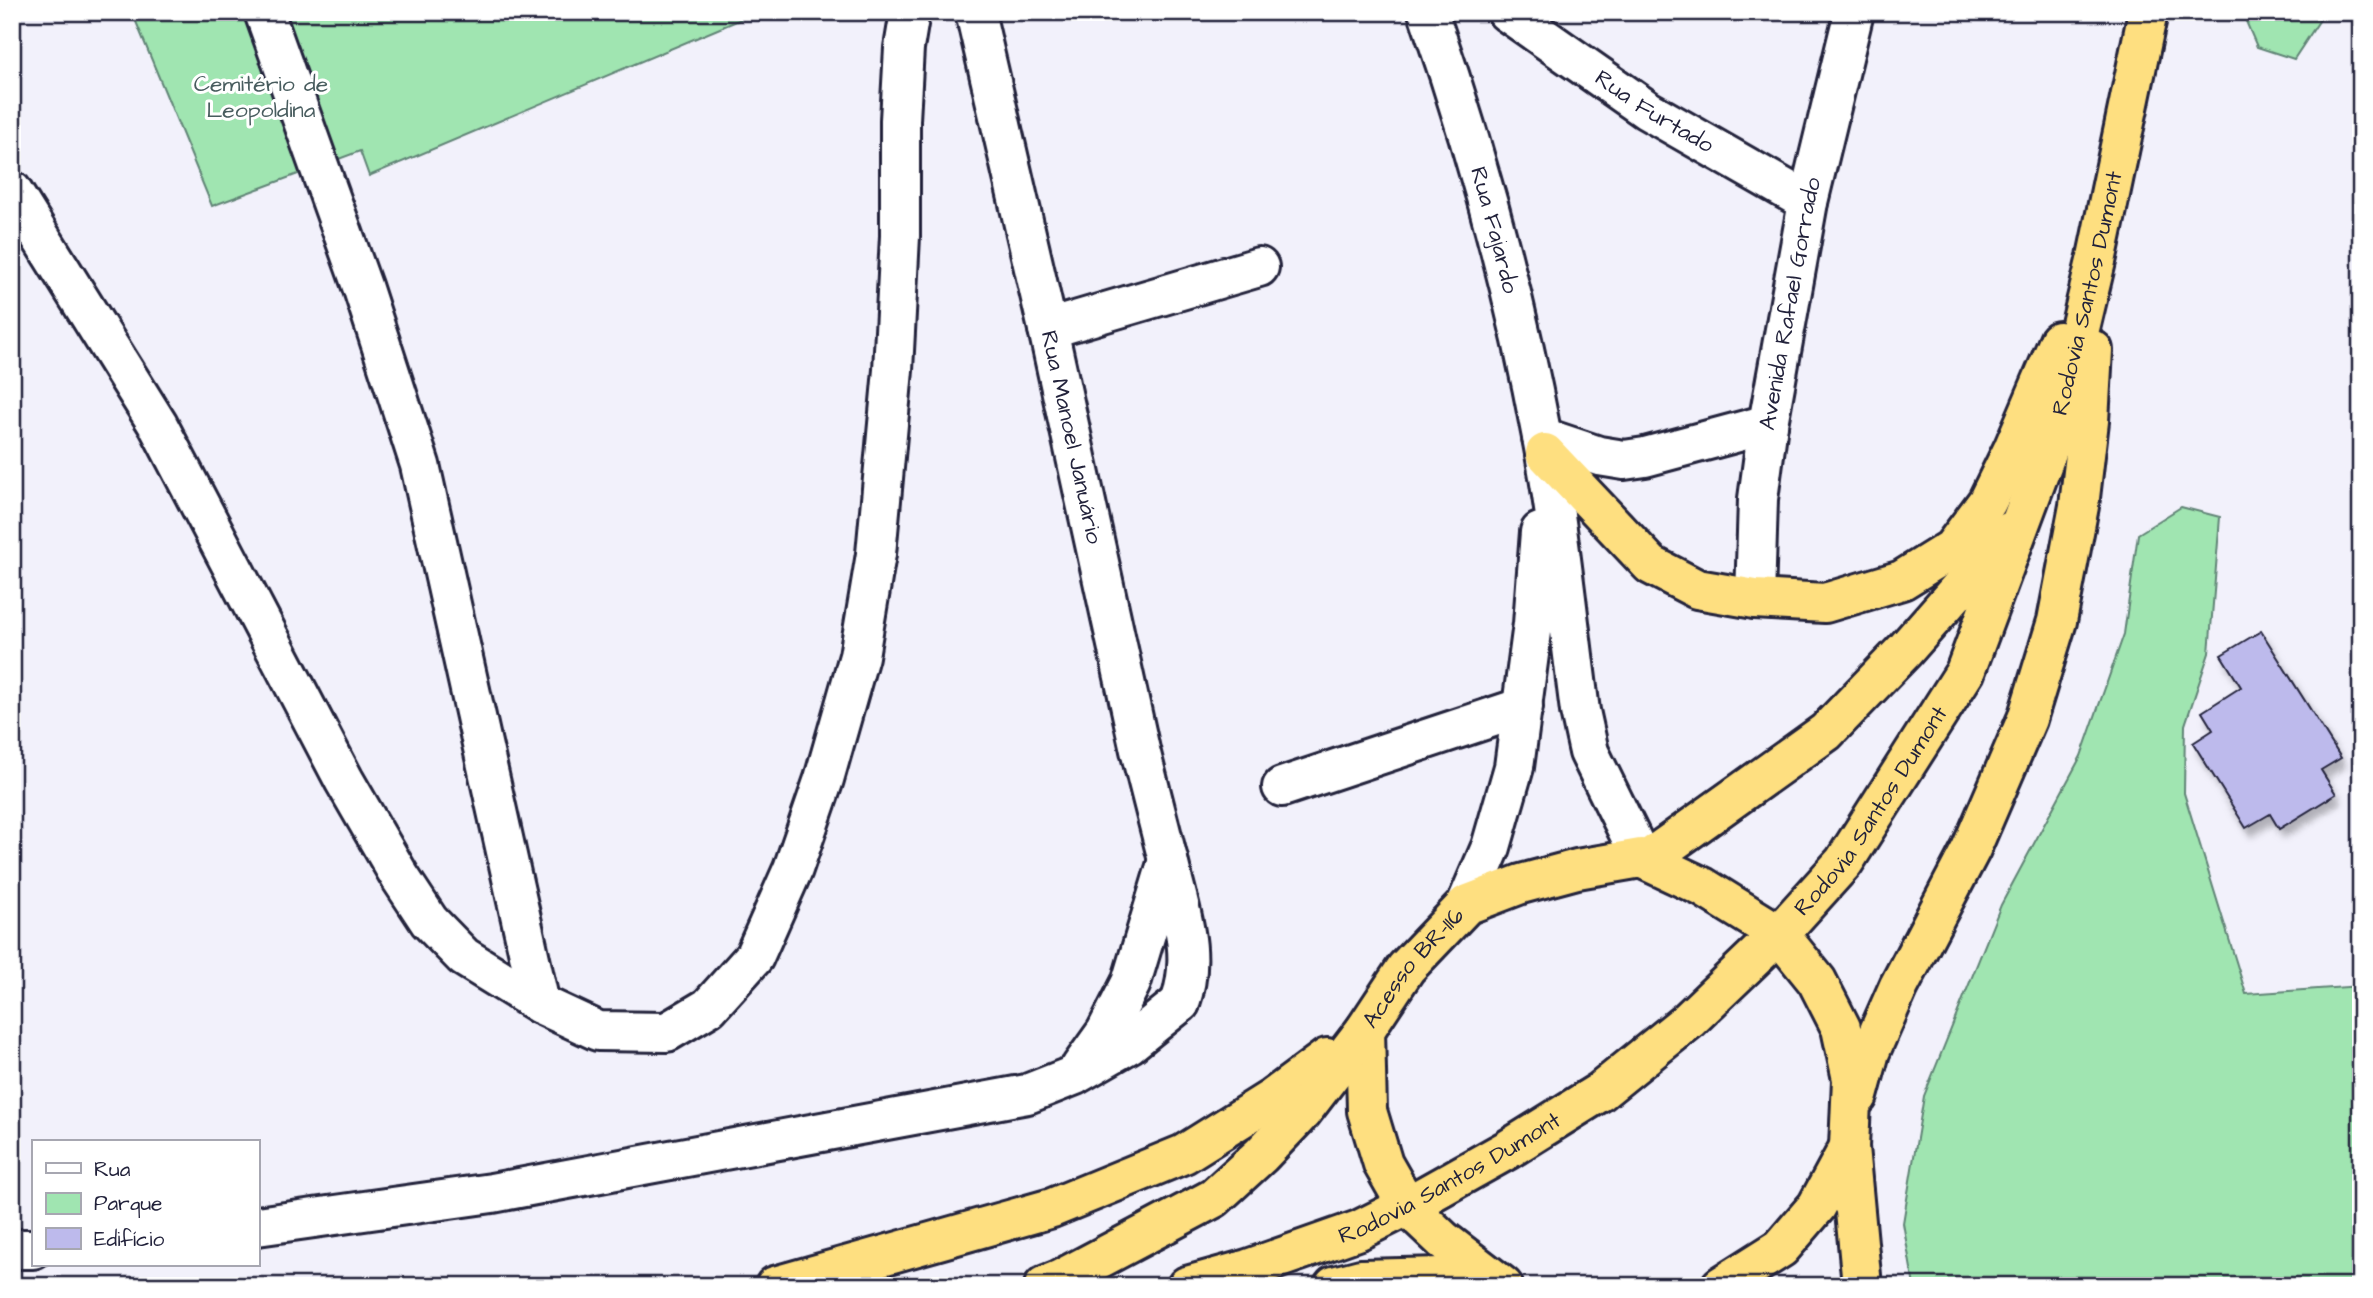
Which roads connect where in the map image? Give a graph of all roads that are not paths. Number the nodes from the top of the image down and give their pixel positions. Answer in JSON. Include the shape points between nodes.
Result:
{"nodes":[{"id":1,"x":264,"y":12,"type":"edge"},
{"id":2,"x":910,"y":12,"type":"edge"},
{"id":3,"x":975,"y":12,"type":"edge"},
{"id":4,"x":1428,"y":12,"type":"edge"},
{"id":5,"x":1507,"y":12,"type":"edge"},
{"id":6,"x":1854,"y":12,"type":"edge"},
{"id":7,"x":2148,"y":12,"type":"edge"},
{"id":8,"x":12,"y":191,"type":"edge"},
{"id":9,"x":1808,"y":202,"type":"junction"},
{"id":10,"x":2097,"y":257,"type":"junction"},
{"id":11,"x":1259,"y":267,"type":"dead end"},
{"id":12,"x":1048,"y":329,"type":"junction"},
{"id":13,"x":1768,"y":424,"type":"junction"},
{"id":14,"x":1544,"y":445,"type":"junction"},
{"id":15,"x":2024,"y":514,"type":"junction"},
{"id":16,"x":1755,"y":599,"type":"junction"},
{"id":17,"x":1523,"y":708,"type":"junction"},
{"id":18,"x":1282,"y":787,"type":"dead end"},
{"id":19,"x":1644,"y":859,"type":"junction"},
{"id":20,"x":1168,"y":860,"type":"junction"},
{"id":21,"x":1466,"y":905,"type":"junction"},
{"id":22,"x":1779,"y":934,"type":"junction"},
{"id":23,"x":1131,"y":983,"type":"junction"},
{"id":24,"x":1180,"y":1003,"type":"junction"},
{"id":25,"x":540,"y":1004,"type":"junction"},
{"id":26,"x":1365,"y":1030,"type":"junction"},
{"id":27,"x":1075,"y":1074,"type":"junction"},
{"id":28,"x":1850,"y":1136,"type":"junction"},
{"id":29,"x":1407,"y":1206,"type":"junction"},
{"id":30,"x":259,"y":1226,"type":"edge"},
{"id":31,"x":12,"y":1249,"type":"edge"},
{"id":32,"x":32,"y":1249,"type":"edge"},
{"id":33,"x":775,"y":1286,"type":"edge"},
{"id":34,"x":1044,"y":1286,"type":"edge"},
{"id":35,"x":1187,"y":1286,"type":"edge"},
{"id":36,"x":1334,"y":1286,"type":"edge"},
{"id":37,"x":1492,"y":1286,"type":"edge"},
{"id":38,"x":1503,"y":1286,"type":"edge"},
{"id":39,"x":1721,"y":1286,"type":"edge"},
{"id":40,"x":1862,"y":1286,"type":"edge"}],
"edges":[{"from":1,"to":25,"type":"street","via":[[420,465]]},
{"from":2,"to":25,"type":"street","via":[[900,120],[893,370],[876,554],[859,656],[793,869],[754,957],[709,1007],[667,1032],[598,1031]]},
{"from":3,"to":12,"type":"street","name":"Rua Manoel Januário"},
{"from":4,"to":14,"type":"street","name":"Rua Fajardo","via":[[1508,277]]},
{"from":5,"to":9,"type":"street","name":"Rua Furtado","via":[[1647,110]]},
{"from":6,"to":9,"type":"street","name":"Avenida Rafael Gorrado"},
{"from":7,"to":10,"type":"highway","name":"Rodovia Santos Dumont"},
{"from":8,"to":25,"type":"street","via":[[158,425],[344,780],[400,877],[429,921],[464,957]]},
{"from":9,"to":13,"type":"street","name":"Avenida Rafael Gorrado"},
{"from":10,"to":15,"type":"highway","name":"Rodovia Santos Dumont","via":[[2057,425]]},
{"from":10,"to":16,"type":"highway","via":[[1987,502],[1952,549],[1902,580],[1825,603]]},
{"from":10,"to":28,"type":"highway","via":[[2089,421],[2079,506],[2057,621],[2027,719],[1971,849],[1870,1052]]},
{"from":11,"to":12,"type":"street"},
{"from":12,"to":20,"type":"street","name":"Rua Manoel Januário"},
{"from":13,"to":14,"type":"street","via":[[1624,460]]},
{"from":13,"to":16,"type":"street","name":"Avenida Rafael Gorrado","via":[[1758,499]]},
{"from":14,"to":16,"type":"highway","via":[[1651,565],[1697,589]]},
{"from":14,"to":17,"type":"street"},
{"from":14,"to":19,"type":"street","via":[[1589,752]]},
{"from":15,"to":19,"type":"highway","via":[[1826,732]]},
{"from":15,"to":22,"type":"highway","name":"Rodovia Santos Dumont","via":[[1965,672],[1844,862]]},
{"from":17,"to":18,"type":"street"},
{"from":17,"to":21,"type":"street","via":[[1514,767],[1491,847]]},
{"from":19,"to":21,"type":"highway","name":"Acesso BR-116","via":[[1577,869]]},
{"from":19,"to":22,"type":"highway","via":[[1703,887]]},
{"from":20,"to":23,"type":"street"},
{"from":20,"to":24,"type":"street","name":"Rua Manoel Januário","via":[[1188,945],[1189,970]]},
{"from":21,"to":26,"type":"highway","name":"Acesso BR-116","via":[[1406,968]]},
{"from":22,"to":28,"type":"highway","via":[[1817,981],[1841,1028],[1852,1079]]},
{"from":22,"to":29,"type":"highway","name":"Rodovia Santos Dumont","via":[[1689,1020],[1600,1092]]},
{"from":23,"to":24,"type":"street","via":[[1144,997],[1161,1004]]},
{"from":23,"to":27,"type":"street","via":[[1106,1032]]},
{"from":24,"to":27,"type":"street","via":[[1129,1044]]},
{"from":26,"to":29,"type":"highway","name":"Acesso BR-116","via":[[1367,1111],[1383,1164]]},
{"from":26,"to":33,"type":"highway","via":[[1273,1098],[1184,1154],[1052,1208]]},
{"from":26,"to":34,"type":"highway","via":[[1302,1112],[1213,1198]]},
{"from":27,"to":30,"type":"street","via":[[1027,1094],[885,1121],[492,1194]]},
{"from":28,"to":39,"type":"highway","via":[[1817,1206],[1781,1248]]},
{"from":28,"to":40,"type":"highway"},
{"from":29,"to":35,"type":"highway","name":"Rodovia Santos Dumont","via":[[1359,1230]]},
{"from":29,"to":38,"type":"highway","name":"Acesso BR-116"},
{"from":31,"to":32,"type":"street"},
{"from":36,"to":37,"type":"highway","via":[[1361,1279],[1441,1277]]}]}
